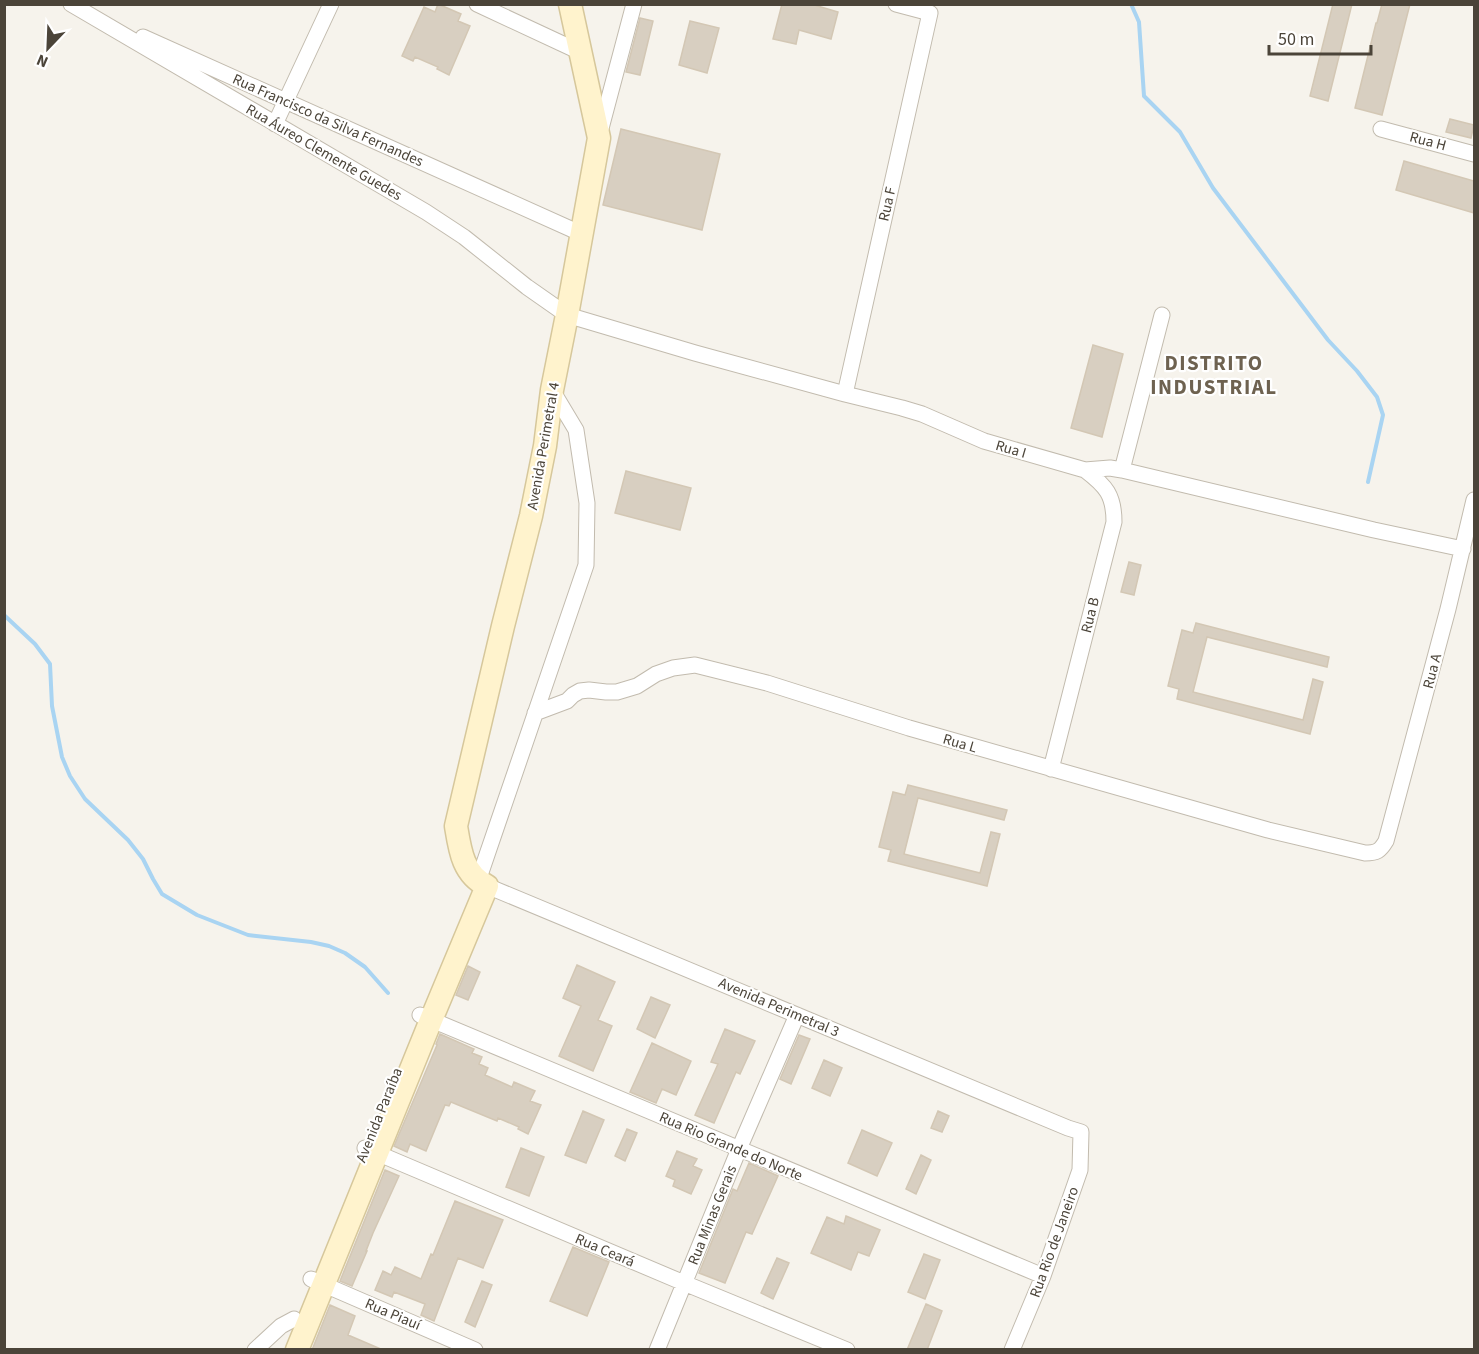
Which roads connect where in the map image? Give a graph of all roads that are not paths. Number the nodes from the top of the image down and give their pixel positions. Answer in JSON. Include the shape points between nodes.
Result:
{"nodes":[{"id":1,"x":331,"y":4,"type":"edge"},
{"id":2,"x":477,"y":4,"type":"edge"},
{"id":3,"x":570,"y":4,"type":"edge"},
{"id":4,"x":634,"y":4,"type":"edge"},
{"id":5,"x":896,"y":4,"type":"edge"},
{"id":6,"x":73,"y":5,"type":"edge"},
{"id":7,"x":580,"y":52,"type":"junction"},
{"id":8,"x":286,"y":100,"type":"junction"},
{"id":9,"x":275,"y":124,"type":"junction"},
{"id":10,"x":1381,"y":129,"type":"dead end"},
{"id":11,"x":598,"y":138,"type":"junction"},
{"id":12,"x":1474,"y":154,"type":"edge"},
{"id":13,"x":582,"y":234,"type":"junction"},
{"id":14,"x":567,"y":315,"type":"junction"},
{"id":15,"x":1162,"y":315,"type":"dead end"},
{"id":16,"x":552,"y":390,"type":"junction"},
{"id":17,"x":844,"y":394,"type":"junction"},
{"id":18,"x":1085,"y":470,"type":"junction"},
{"id":19,"x":1122,"y":470,"type":"junction"},
{"id":20,"x":1474,"y":500,"type":"edge"},
{"id":21,"x":1464,"y":549,"type":"junction"},
{"id":22,"x":535,"y":713,"type":"junction"},
{"id":23,"x":1051,"y":769,"type":"junction"},
{"id":24,"x":1386,"y":840,"type":"joint"},
{"id":25,"x":483,"y":884,"type":"junction"},
{"id":26,"x":797,"y":1015,"type":"junction"},
{"id":27,"x":426,"y":1017,"type":"junction"},
{"id":28,"x":1081,"y":1132,"type":"joint"},
{"id":29,"x":739,"y":1149,"type":"junction"},
{"id":30,"x":371,"y":1151,"type":"junction"},
{"id":31,"x":1043,"y":1276,"type":"junction"},
{"id":32,"x":318,"y":1282,"type":"junction"},
{"id":33,"x":684,"y":1283,"type":"junction"},
{"id":34,"x":294,"y":1319,"type":"junction"},
{"id":35,"x":255,"y":1350,"type":"edge"},
{"id":36,"x":282,"y":1350,"type":"edge"},
{"id":37,"x":297,"y":1350,"type":"edge"},
{"id":38,"x":476,"y":1350,"type":"edge"},
{"id":39,"x":657,"y":1350,"type":"edge"},
{"id":40,"x":847,"y":1350,"type":"edge"},
{"id":41,"x":1012,"y":1350,"type":"edge"}],
"edges":[{"from":1,"to":8,"type":"street"},
{"from":2,"to":7,"type":"street"},
{"from":3,"to":7,"type":"street"},
{"from":4,"to":11,"type":"street","name":"Avenida Perimetral 4"},
{"from":5,"to":17,"type":"street","name":"Rua F","via":[[930,13]]},
{"from":6,"to":8,"type":"street","name":"Rua Francisco da Silva Fernandes"},
{"from":6,"to":9,"type":"street","name":"Rua Áureo Clemente Guedes"},
{"from":7,"to":11,"type":"street"},
{"from":8,"to":9,"type":"street"},
{"from":8,"to":13,"type":"street","name":"Rua Francisco da Silva Fernandes"},
{"from":9,"to":14,"type":"street","name":"Rua Áureo Clemente Guedes","via":[[426,212]]},
{"from":10,"to":12,"type":"street","name":"Rua H"},
{"from":11,"to":13,"type":"street","name":"Avenida Perimetral 4"},
{"from":13,"to":14,"type":"street","name":"Avenida Perimetral 4"},
{"from":14,"to":16,"type":"street","name":"Avenida Perimetral 4"},
{"from":14,"to":17,"type":"street","name":"Rua I"},
{"from":15,"to":19,"type":"street"},
{"from":16,"to":22,"type":"street","via":[[576,430],[587,503],[586,565]]},
{"from":16,"to":25,"type":"street","name":"Avenida Perimetral 4","via":[[531,516],[456,826],[463,860]]},
{"from":17,"to":18,"type":"street","name":"Rua I","via":[[922,414],[984,441]]},
{"from":18,"to":19,"type":"street","name":"Rua I"},
{"from":18,"to":23,"type":"street","name":"Rua B","via":[[1106,488],[1114,522]]},
{"from":19,"to":21,"type":"street","name":"Rua I"},
{"from":20,"to":21,"type":"street","name":"Rua A"},
{"from":21,"to":24,"type":"street","name":"Rua A"},
{"from":22,"to":23,"type":"street","name":"Rua L","via":[[567,701],[580,691],[616,692],[673,668],[695,665]]},
{"from":22,"to":25,"type":"street"},
{"from":23,"to":24,"type":"street","name":"Rua L","via":[[1365,853],[1381,850]]},
{"from":25,"to":26,"type":"street","name":"Avenida Perimetral 3"},
{"from":25,"to":27,"type":"street","name":"Avenida Paraíba"},
{"from":26,"to":28,"type":"street","name":"Avenida Perimetral 3"},
{"from":26,"to":29,"type":"street","name":"Rua Minas Gerais"},
{"from":27,"to":29,"type":"street","name":"Rua Rio Grande do Norte"},
{"from":27,"to":30,"type":"street","name":"Avenida Paraíba"},
{"from":28,"to":31,"type":"street","name":"Rua Rio de Janeiro","via":[[1080,1170]]},
{"from":29,"to":31,"type":"street","name":"Rua Rio Grande do Norte"},
{"from":29,"to":33,"type":"street","name":"Rua Minas Gerais"},
{"from":30,"to":32,"type":"street","name":"Avenida Paraíba"},
{"from":30,"to":33,"type":"street","name":"Rua Ceará"},
{"from":31,"to":41,"type":"street","name":"Rua Rio de Janeiro"},
{"from":32,"to":34,"type":"street","name":"Avenida Paraíba"},
{"from":32,"to":37,"type":"street","name":"Avenida Paraíba"},
{"from":32,"to":38,"type":"street","name":"Rua Piauí"},
{"from":33,"to":39,"type":"street","name":"Rua Minas Gerais"},
{"from":33,"to":40,"type":"street","name":"Rua Ceará"},
{"from":34,"to":35,"type":"street"},
{"from":34,"to":36,"type":"street","name":"Avenida Paraíba"}]}
